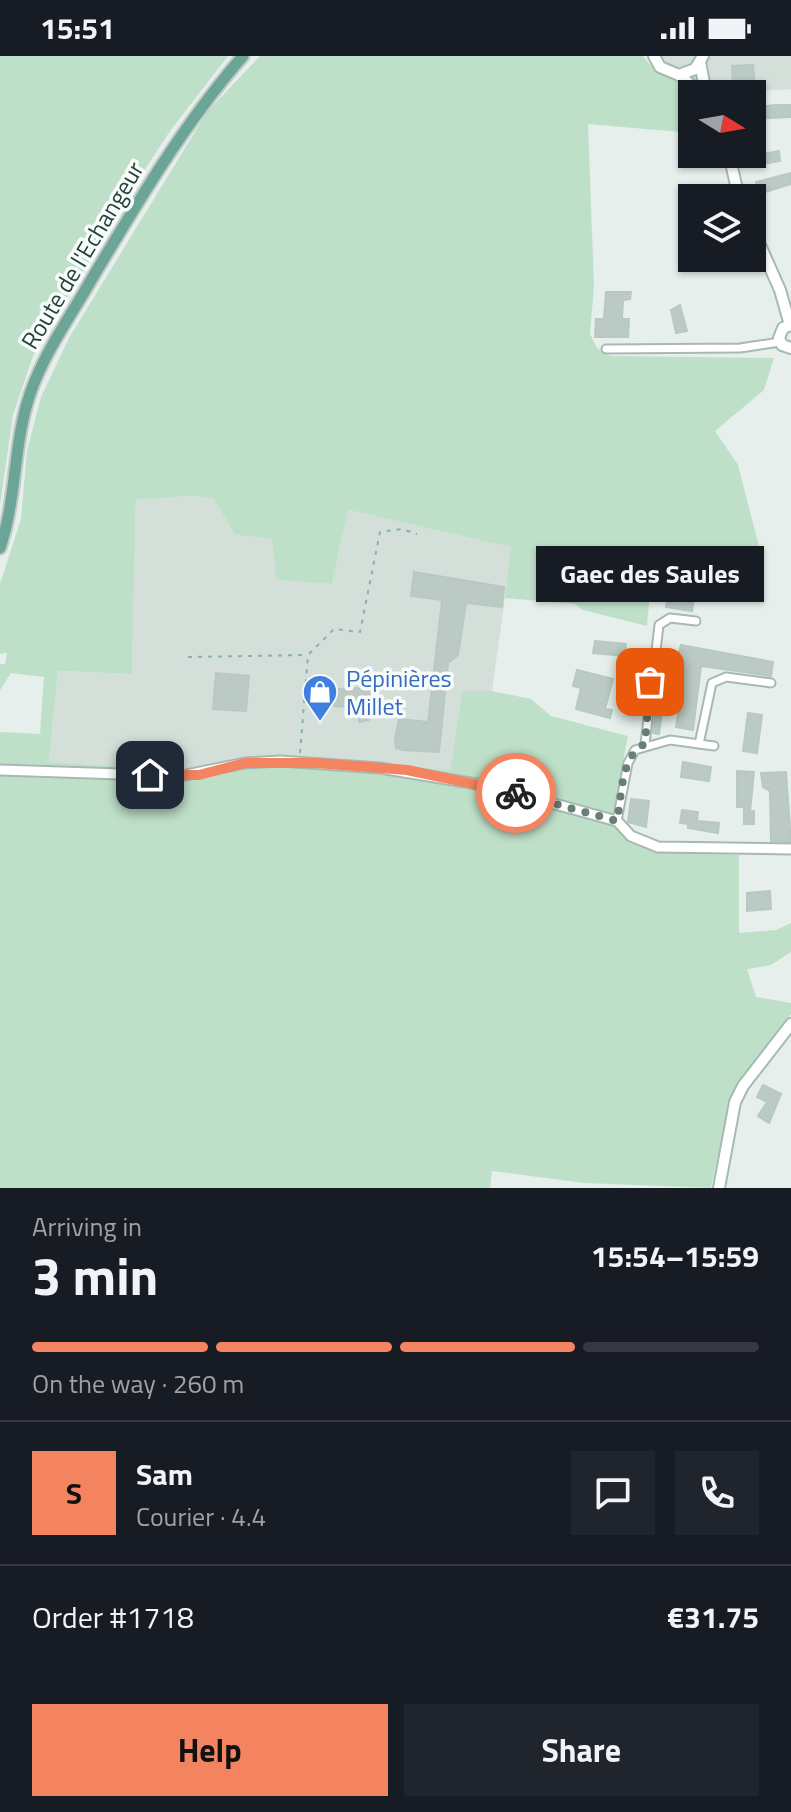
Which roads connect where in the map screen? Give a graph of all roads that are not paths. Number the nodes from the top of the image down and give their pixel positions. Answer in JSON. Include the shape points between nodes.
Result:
{"nodes":[{"id":1,"x":243,"y":56,"type":"edge"},
{"id":2,"x":250,"y":56,"type":"edge"},
{"id":3,"x":654,"y":56,"type":"edge"},
{"id":4,"x":702,"y":59,"type":"edge"},
{"id":5,"x":679,"y":75,"type":"junction"},
{"id":6,"x":686,"y":80,"type":"edge"},
{"id":7,"x":703,"y":80,"type":"edge"},
{"id":8,"x":213,"y":91,"type":"junction"},
{"id":9,"x":766,"y":258,"type":"edge"},
{"id":10,"x":790,"y":325,"type":"edge"},
{"id":11,"x":780,"y":342,"type":"junction"},
{"id":12,"x":791,"y":348,"type":"edge"},
{"id":13,"x":606,"y":349,"type":"dead end"},
{"id":14,"x":0,"y":548,"type":"edge"},
{"id":15,"x":696,"y":621,"type":"dead end"},
{"id":16,"x":771,"y":683,"type":"dead end"},
{"id":17,"x":645,"y":744,"type":"junction"},
{"id":18,"x":699,"y":744,"type":"junction"},
{"id":19,"x":714,"y":746,"type":"dead end"},
{"id":20,"x":0,"y":770,"type":"edge"},
{"id":21,"x":617,"y":821,"type":"junction"},
{"id":22,"x":791,"y":849,"type":"edge"},
{"id":23,"x":791,"y":1024,"type":"edge"},
{"id":24,"x":719,"y":1188,"type":"edge"}],
"edges":[{"from":1,"to":8,"type":"main road","name":"Route de l'Echangeur"},
{"from":2,"to":8,"type":"main road","name":"Route de l'Echangeur"},
{"from":3,"to":5,"type":"main road","via":[[660,67]]},
{"from":4,"to":5,"type":"main road","via":[[695,69]]},
{"from":4,"to":7,"type":"main road"},
{"from":5,"to":6,"type":"main road"},
{"from":8,"to":14,"type":"main road","name":"Route de l'Echangeur","via":[[170,151],[44,359],[22,422],[13,497]]},
{"from":9,"to":10,"type":"main road"},
{"from":10,"to":11,"type":"main road","via":[[781,331]]},
{"from":11,"to":12,"type":"main road"},
{"from":11,"to":13,"type":"street","via":[[722,349]]},
{"from":15,"to":17,"type":"street","via":[[670,618],[659,625]]},
{"from":16,"to":18,"type":"street","via":[[726,677],[712,683]]},
{"from":17,"to":18,"type":"street"},
{"from":17,"to":21,"type":"street","via":[[628,763]]},
{"from":18,"to":19,"type":"street"},
{"from":20,"to":21,"type":"street","via":[[181,776],[245,763],[300,762],[407,770]]},
{"from":21,"to":22,"type":"street","via":[[631,836],[658,847]]},
{"from":23,"to":24,"type":"main road","via":[[735,1102]]}]}
